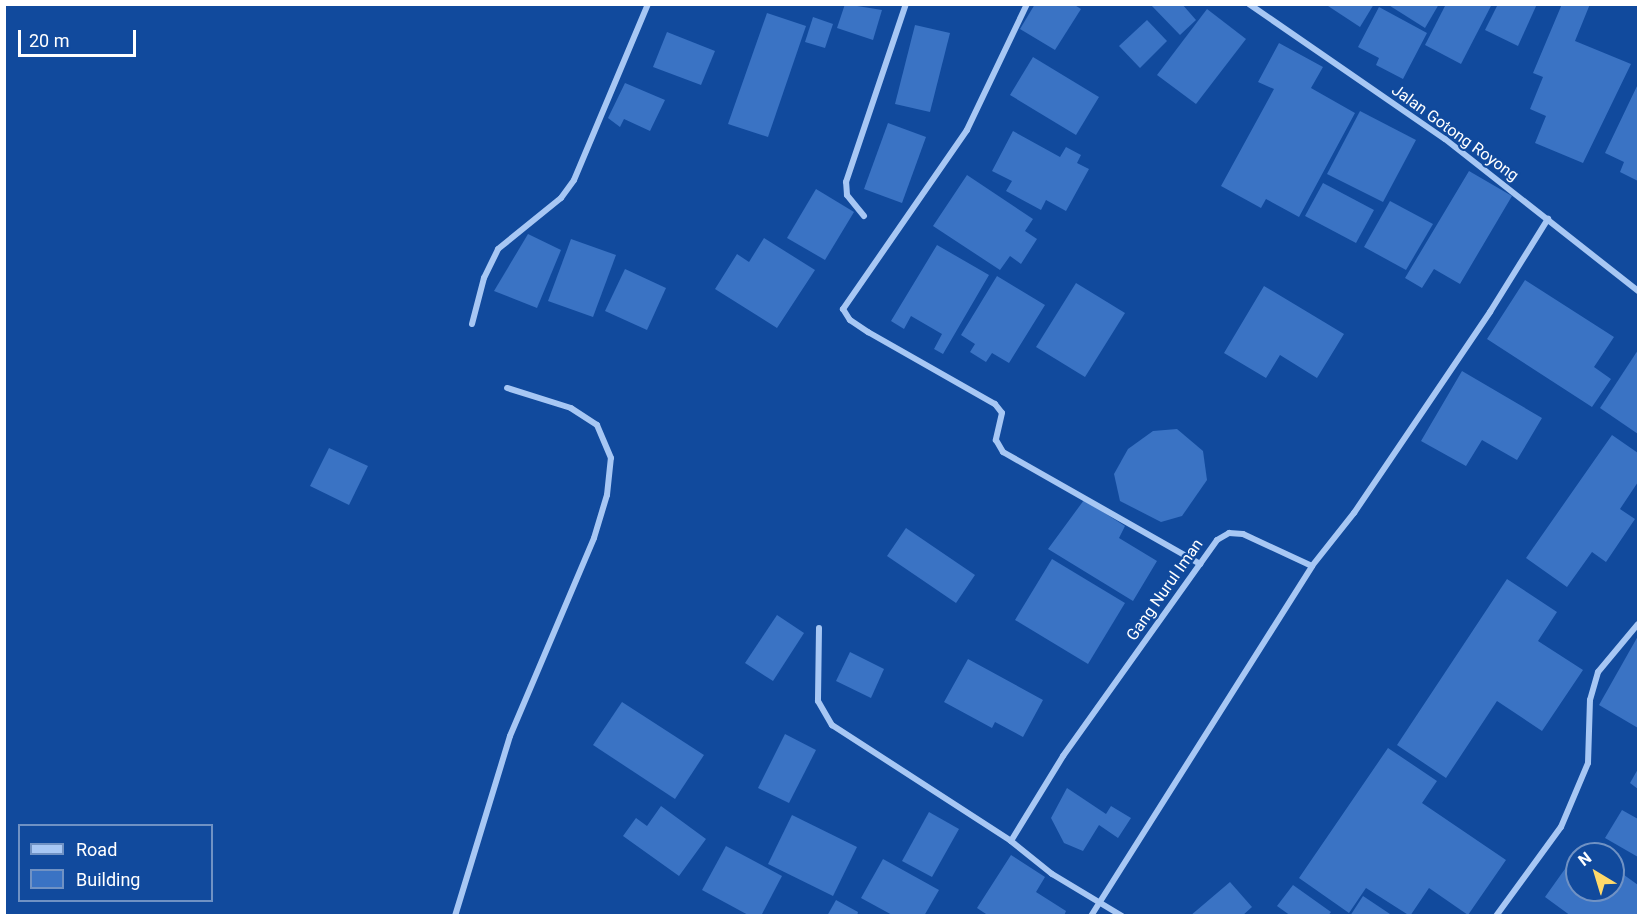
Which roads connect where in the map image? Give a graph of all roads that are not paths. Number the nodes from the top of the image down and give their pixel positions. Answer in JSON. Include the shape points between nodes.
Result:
{"nodes":[{"id":1,"x":648,"y":4,"type":"edge"},
{"id":2,"x":906,"y":4,"type":"edge"},
{"id":3,"x":1027,"y":4,"type":"edge"},
{"id":4,"x":1250,"y":4,"type":"edge"},
{"id":5,"x":864,"y":216,"type":"dead end"},
{"id":6,"x":1548,"y":219,"type":"junction"},
{"id":7,"x":1638,"y":291,"type":"edge"},
{"id":8,"x":472,"y":324,"type":"dead end"},
{"id":9,"x":507,"y":388,"type":"dead end"},
{"id":10,"x":1200,"y":564,"type":"junction"},
{"id":11,"x":1312,"y":567,"type":"junction"},
{"id":12,"x":1638,"y":624,"type":"edge"},
{"id":13,"x":819,"y":628,"type":"dead end"},
{"id":14,"x":1011,"y":841,"type":"junction"},
{"id":15,"x":1099,"y":904,"type":"junction"},
{"id":16,"x":455,"y":915,"type":"edge"},
{"id":17,"x":1091,"y":915,"type":"edge"},
{"id":18,"x":1122,"y":915,"type":"edge"},
{"id":19,"x":1496,"y":915,"type":"edge"}],
"edges":[{"from":1,"to":8,"type":"street","via":[[574,180],[561,198],[498,249],[484,278]]},
{"from":2,"to":5,"type":"street","via":[[846,182],[847,195]]},
{"from":3,"to":10,"type":"street","via":[[967,130],[843,309],[850,320],[868,332],[995,404],[1002,413],[996,440],[1003,452]]},
{"from":4,"to":6,"type":"street","name":"Jalan Gotong Royong","via":[[1445,140]]},
{"from":6,"to":7,"type":"street","name":"Jalan Gotong Royong"},
{"from":6,"to":11,"type":"street","via":[[1354,513]]},
{"from":9,"to":16,"type":"street","via":[[571,408],[597,425],[611,458],[607,495],[594,538],[510,736]]},
{"from":10,"to":11,"type":"street","name":"Gang Nurul Iman","via":[[1217,540],[1228,533],[1255,538]]},
{"from":10,"to":14,"type":"street","name":"Gang Nurul Iman","via":[[1063,756]]},
{"from":11,"to":15,"type":"street"},
{"from":12,"to":19,"type":"street","via":[[1598,672],[1590,700],[1588,763],[1561,827]]},
{"from":13,"to":14,"type":"street","via":[[818,701],[832,725]]},
{"from":14,"to":15,"type":"street"},
{"from":15,"to":17,"type":"street"},
{"from":15,"to":18,"type":"street"}]}
